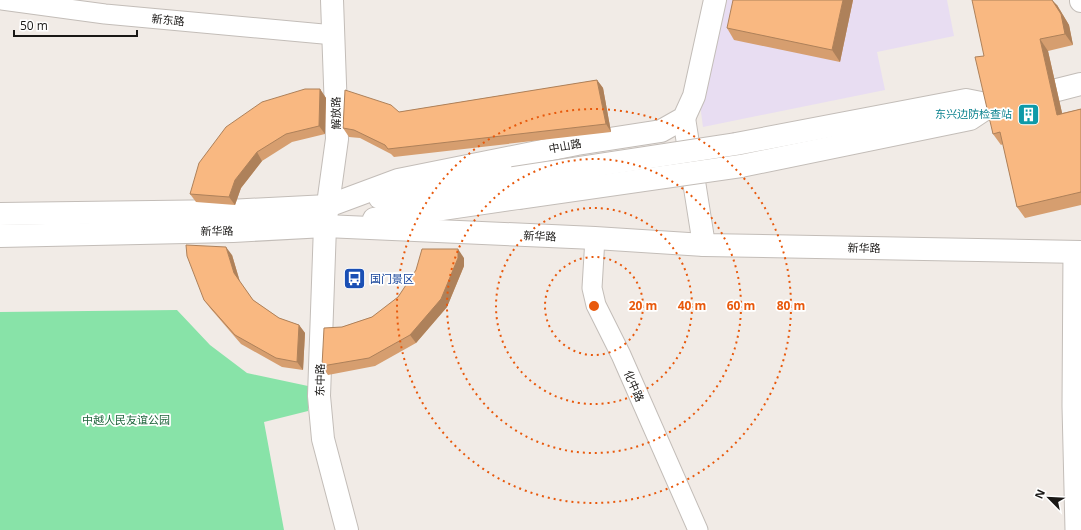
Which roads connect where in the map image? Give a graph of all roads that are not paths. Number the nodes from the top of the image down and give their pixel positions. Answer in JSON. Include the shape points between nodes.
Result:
{"nodes":[{"id":1,"x":2,"y":0,"type":"edge"},
{"id":2,"x":332,"y":0,"type":"edge"},
{"id":3,"x":715,"y":0,"type":"edge"},
{"id":4,"x":334,"y":35,"type":"junction"},
{"id":5,"x":1081,"y":84,"type":"edge"},
{"id":6,"x":1057,"y":90,"type":"dead end"},
{"id":7,"x":684,"y":118,"type":"junction"},
{"id":8,"x":515,"y":188,"type":"junction"},
{"id":9,"x":0,"y":214,"type":"edge"},
{"id":10,"x":326,"y":216,"type":"junction"},
{"id":11,"x":0,"y":236,"type":"edge"},
{"id":12,"x":595,"y":238,"type":"junction"},
{"id":13,"x":704,"y":245,"type":"junction"},
{"id":14,"x":1077,"y":252,"type":"edge"},
{"id":15,"x":348,"y":530,"type":"edge"},
{"id":16,"x":698,"y":530,"type":"edge"},
{"id":17,"x":1075,"y":530,"type":"edge"}],
"edges":[{"from":1,"to":4,"type":"street","name":"新东路","via":[[106,14]]},
{"from":2,"to":4,"type":"street","name":"解放路"},
{"from":3,"to":7,"type":"street","via":[[694,96]]},
{"from":4,"to":10,"type":"street","name":"解放路","via":[[336,139]]},
{"from":5,"to":6,"type":"street"},
{"from":7,"to":10,"type":"street","name":"中山路","via":[[661,131],[577,144],[398,180]]},
{"from":7,"to":13,"type":"street"},
{"from":8,"to":8,"type":"street","bridge":true,"via":[[741,166],[970,119],[991,105],[966,100]]},
{"from":8,"to":10,"type":"street"},
{"from":9,"to":10,"type":"street","name":"新华路","via":[[229,211]]},
{"from":10,"to":11,"type":"street","name":"新华路","via":[[234,231]]},
{"from":10,"to":12,"type":"street","name":"新华路"},
{"from":10,"to":15,"type":"street","name":"东中路","via":[[319,396],[322,439]]},
{"from":12,"to":13,"type":"street","name":"新华路"},
{"from":12,"to":16,"type":"street","name":"化中路","via":[[592,288],[596,304]]},
{"from":13,"to":14,"type":"street","name":"新华路"},
{"from":14,"to":17,"type":"street","via":[[1072,406]]}]}
